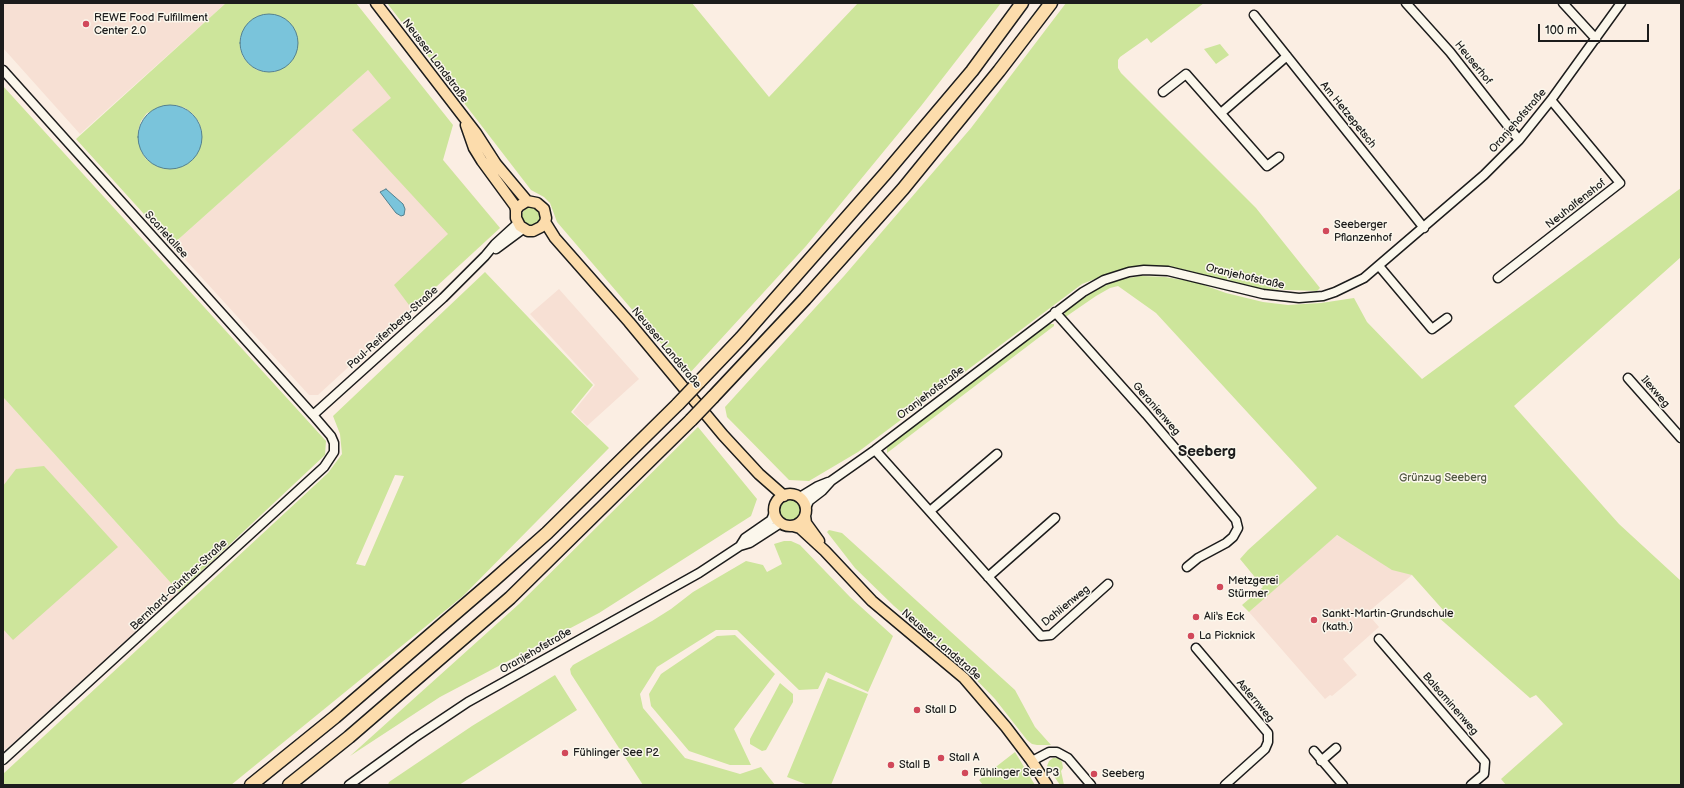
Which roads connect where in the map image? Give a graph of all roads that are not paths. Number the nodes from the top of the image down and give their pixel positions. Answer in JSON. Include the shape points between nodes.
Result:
{"nodes":[{"id":1,"x":376,"y":3,"type":"edge"},
{"id":2,"x":1022,"y":3,"type":"edge"},
{"id":3,"x":1050,"y":3,"type":"edge"},
{"id":4,"x":1406,"y":3,"type":"edge"},
{"id":5,"x":1563,"y":3,"type":"edge"},
{"id":6,"x":1621,"y":3,"type":"edge"},
{"id":7,"x":1254,"y":15,"type":"dead end"},
{"id":8,"x":1596,"y":39,"type":"junction"},
{"id":9,"x":1287,"y":56,"type":"junction"},
{"id":10,"x":3,"y":70,"type":"edge"},
{"id":11,"x":1163,"y":92,"type":"dead end"},
{"id":12,"x":1551,"y":100,"type":"junction"},
{"id":13,"x":1221,"y":113,"type":"junction"},
{"id":14,"x":461,"y":114,"type":"junction"},
{"id":15,"x":1519,"y":140,"type":"junction"},
{"id":16,"x":1279,"y":157,"type":"dead end"},
{"id":17,"x":527,"y":201,"type":"junction"},
{"id":18,"x":516,"y":210,"type":"junction"},
{"id":19,"x":545,"y":222,"type":"junction"},
{"id":20,"x":520,"y":226,"type":"junction"},
{"id":21,"x":1424,"y":228,"type":"junction"},
{"id":22,"x":537,"y":230,"type":"junction"},
{"id":23,"x":555,"y":238,"type":"junction"},
{"id":24,"x":1378,"y":266,"type":"junction"},
{"id":25,"x":1498,"y":278,"type":"dead end"},
{"id":26,"x":1055,"y":312,"type":"junction"},
{"id":27,"x":1447,"y":318,"type":"dead end"},
{"id":28,"x":1628,"y":378,"type":"dead end"},
{"id":29,"x":313,"y":414,"type":"junction"},
{"id":30,"x":1681,"y":438,"type":"edge"},
{"id":31,"x":875,"y":450,"type":"junction"},
{"id":32,"x":997,"y":454,"type":"dead end"},
{"id":33,"x":759,"y":474,"type":"junction"},
{"id":34,"x":831,"y":481,"type":"junction"},
{"id":35,"x":784,"y":496,"type":"junction"},
{"id":36,"x":800,"y":497,"type":"junction"},
{"id":37,"x":775,"y":509,"type":"junction"},
{"id":38,"x":930,"y":511,"type":"junction"},
{"id":39,"x":806,"y":512,"type":"junction"},
{"id":40,"x":1055,"y":518,"type":"dead end"},
{"id":41,"x":781,"y":523,"type":"junction"},
{"id":42,"x":793,"y":526,"type":"junction"},
{"id":43,"x":740,"y":546,"type":"junction"},
{"id":44,"x":825,"y":551,"type":"junction"},
{"id":45,"x":1187,"y":567,"type":"dead end"},
{"id":46,"x":988,"y":577,"type":"junction"},
{"id":47,"x":1108,"y":584,"type":"dead end"},
{"id":48,"x":1379,"y":639,"type":"dead end"},
{"id":49,"x":1196,"y":648,"type":"dead end"},
{"id":50,"x":1336,"y":748,"type":"dead end"},
{"id":51,"x":1314,"y":752,"type":"dead end"},
{"id":52,"x":3,"y":760,"type":"edge"},
{"id":53,"x":1032,"y":761,"type":"junction"},
{"id":54,"x":1321,"y":761,"type":"junction"},
{"id":55,"x":251,"y":785,"type":"edge"},
{"id":56,"x":289,"y":785,"type":"edge"},
{"id":57,"x":349,"y":785,"type":"edge"},
{"id":58,"x":1047,"y":785,"type":"edge"},
{"id":59,"x":1091,"y":785,"type":"edge"},
{"id":60,"x":1225,"y":785,"type":"edge"},
{"id":61,"x":1343,"y":785,"type":"edge"},
{"id":62,"x":1471,"y":785,"type":"edge"}],
"edges":[{"from":1,"to":14,"type":"main road","name":"Neusser Landstraße"},
{"from":2,"to":55,"type":"highway","bridge":true,"via":[[972,71],[885,174],[746,332],[678,404],[547,533],[334,717]]},
{"from":3,"to":56,"type":"highway","bridge":true,"via":[[999,72],[903,189],[692,420],[510,598],[349,737]]},
{"from":4,"to":15,"type":"street","name":"Heuserhof","via":[[1455,58]]},
{"from":5,"to":8,"type":"street"},
{"from":6,"to":8,"type":"street","name":"Oranjehofstraße"},
{"from":7,"to":9,"type":"street","name":"Am Hetzepetsch"},
{"from":8,"to":12,"type":"street","name":"Oranjehofstraße"},
{"from":9,"to":13,"type":"street"},
{"from":9,"to":21,"type":"street","name":"Am Hetzepetsch"},
{"from":10,"to":29,"type":"street","name":"Scarletallee"},
{"from":11,"to":13,"type":"street","via":[[1186,74]]},
{"from":12,"to":15,"type":"street","name":"Oranjehofstraße"},
{"from":12,"to":25,"type":"street","name":"Neuhalfenshof","via":[[1620,183]]},
{"from":13,"to":16,"type":"street","via":[[1267,166]]},
{"from":14,"to":17,"type":"main road","name":"Neusser Landstraße","via":[[518,193]]},
{"from":14,"to":18,"type":"main road","name":"Neusser Landstraße","via":[[474,148]]},
{"from":15,"to":21,"type":"street","name":"Oranjehofstraße"},
{"from":17,"to":18,"type":"main road"},
{"from":17,"to":19,"type":"main road","name":"Neusser Landstraße","via":[[541,205]]},
{"from":18,"to":20,"type":"main road","name":"Neusser Landstraße"},
{"from":19,"to":22,"type":"main road"},
{"from":19,"to":23,"type":"main road","name":"Neusser Landstraße"},
{"from":20,"to":22,"type":"main road","name":"Neusser Landstraße","via":[[528,231]]},
{"from":20,"to":29,"type":"street","name":"Paul-Reifenberg-Straße","via":[[495,244],[443,298]]},
{"from":21,"to":24,"type":"street","name":"Oranjehofstraße"},
{"from":22,"to":23,"type":"main road","name":"Neusser Landstraße"},
{"from":23,"to":33,"type":"main road","name":"Neusser Landstraße"},
{"from":24,"to":26,"type":"street","name":"Oranjehofstraße","via":[[1364,278],[1335,292],[1299,298],[1263,294],[1168,271],[1144,270],[1115,276],[1096,284]]},
{"from":24,"to":27,"type":"street","via":[[1432,329]]},
{"from":26,"to":31,"type":"street","name":"Oranjehofstraße"},
{"from":26,"to":45,"type":"street","name":"Geranienweg","via":[[1236,520],[1238,528],[1233,537]]},
{"from":28,"to":30,"type":"street","name":"Ilexweg"},
{"from":29,"to":52,"type":"street","name":"Bernhard-Günther-Straße","via":[[334,443],[334,452],[324,468]]},
{"from":31,"to":34,"type":"street","name":"Oranjehofstraße"},
{"from":31,"to":38,"type":"street","name":"Dahlienweg"},
{"from":32,"to":38,"type":"street"},
{"from":33,"to":35,"type":"main road","name":"Neusser Landstraße"},
{"from":33,"to":37,"type":"main road","name":"Neusser Landstraße"},
{"from":34,"to":36,"type":"street","name":"Oranjehofstraße"},
{"from":34,"to":39,"type":"street","name":"Oranjehofstraße","via":[[809,501]]},
{"from":35,"to":36,"type":"main road","via":[[792,494]]},
{"from":35,"to":37,"type":"main road"},
{"from":36,"to":39,"type":"main road"},
{"from":37,"to":41,"type":"main road"},
{"from":37,"to":43,"type":"street","name":"Oranjehofstraße","via":[[771,520],[746,538]]},
{"from":38,"to":46,"type":"street","name":"Dahlienweg"},
{"from":39,"to":42,"type":"main road","via":[[800,523]]},
{"from":39,"to":44,"type":"main road","name":"Neusser Landstraße","via":[[806,523]]},
{"from":40,"to":46,"type":"street"},
{"from":41,"to":42,"type":"main road"},
{"from":41,"to":43,"type":"street","name":"Oranjehofstraße","via":[[750,543]]},
{"from":42,"to":44,"type":"main road","name":"Neusser Landstraße","via":[[800,528]]},
{"from":43,"to":57,"type":"street","name":"Oranjehofstraße","via":[[699,573],[468,702]]},
{"from":44,"to":53,"type":"main road","name":"Neusser Landstraße","via":[[872,601],[964,678]]},
{"from":46,"to":47,"type":"street","name":"Dahlienweg","via":[[1041,636],[1051,635]]},
{"from":48,"to":62,"type":"street","name":"Balsaminenweg","via":[[1485,762],[1484,774]]},
{"from":49,"to":60,"type":"street","name":"Asternweg","via":[[1268,733],[1265,749]]},
{"from":50,"to":54,"type":"street"},
{"from":51,"to":54,"type":"street"},
{"from":53,"to":58,"type":"main road","name":"Neusser Landstraße"},
{"from":53,"to":59,"type":"street","via":[[1049,752],[1057,752],[1068,758]]},
{"from":54,"to":61,"type":"street"}]}
